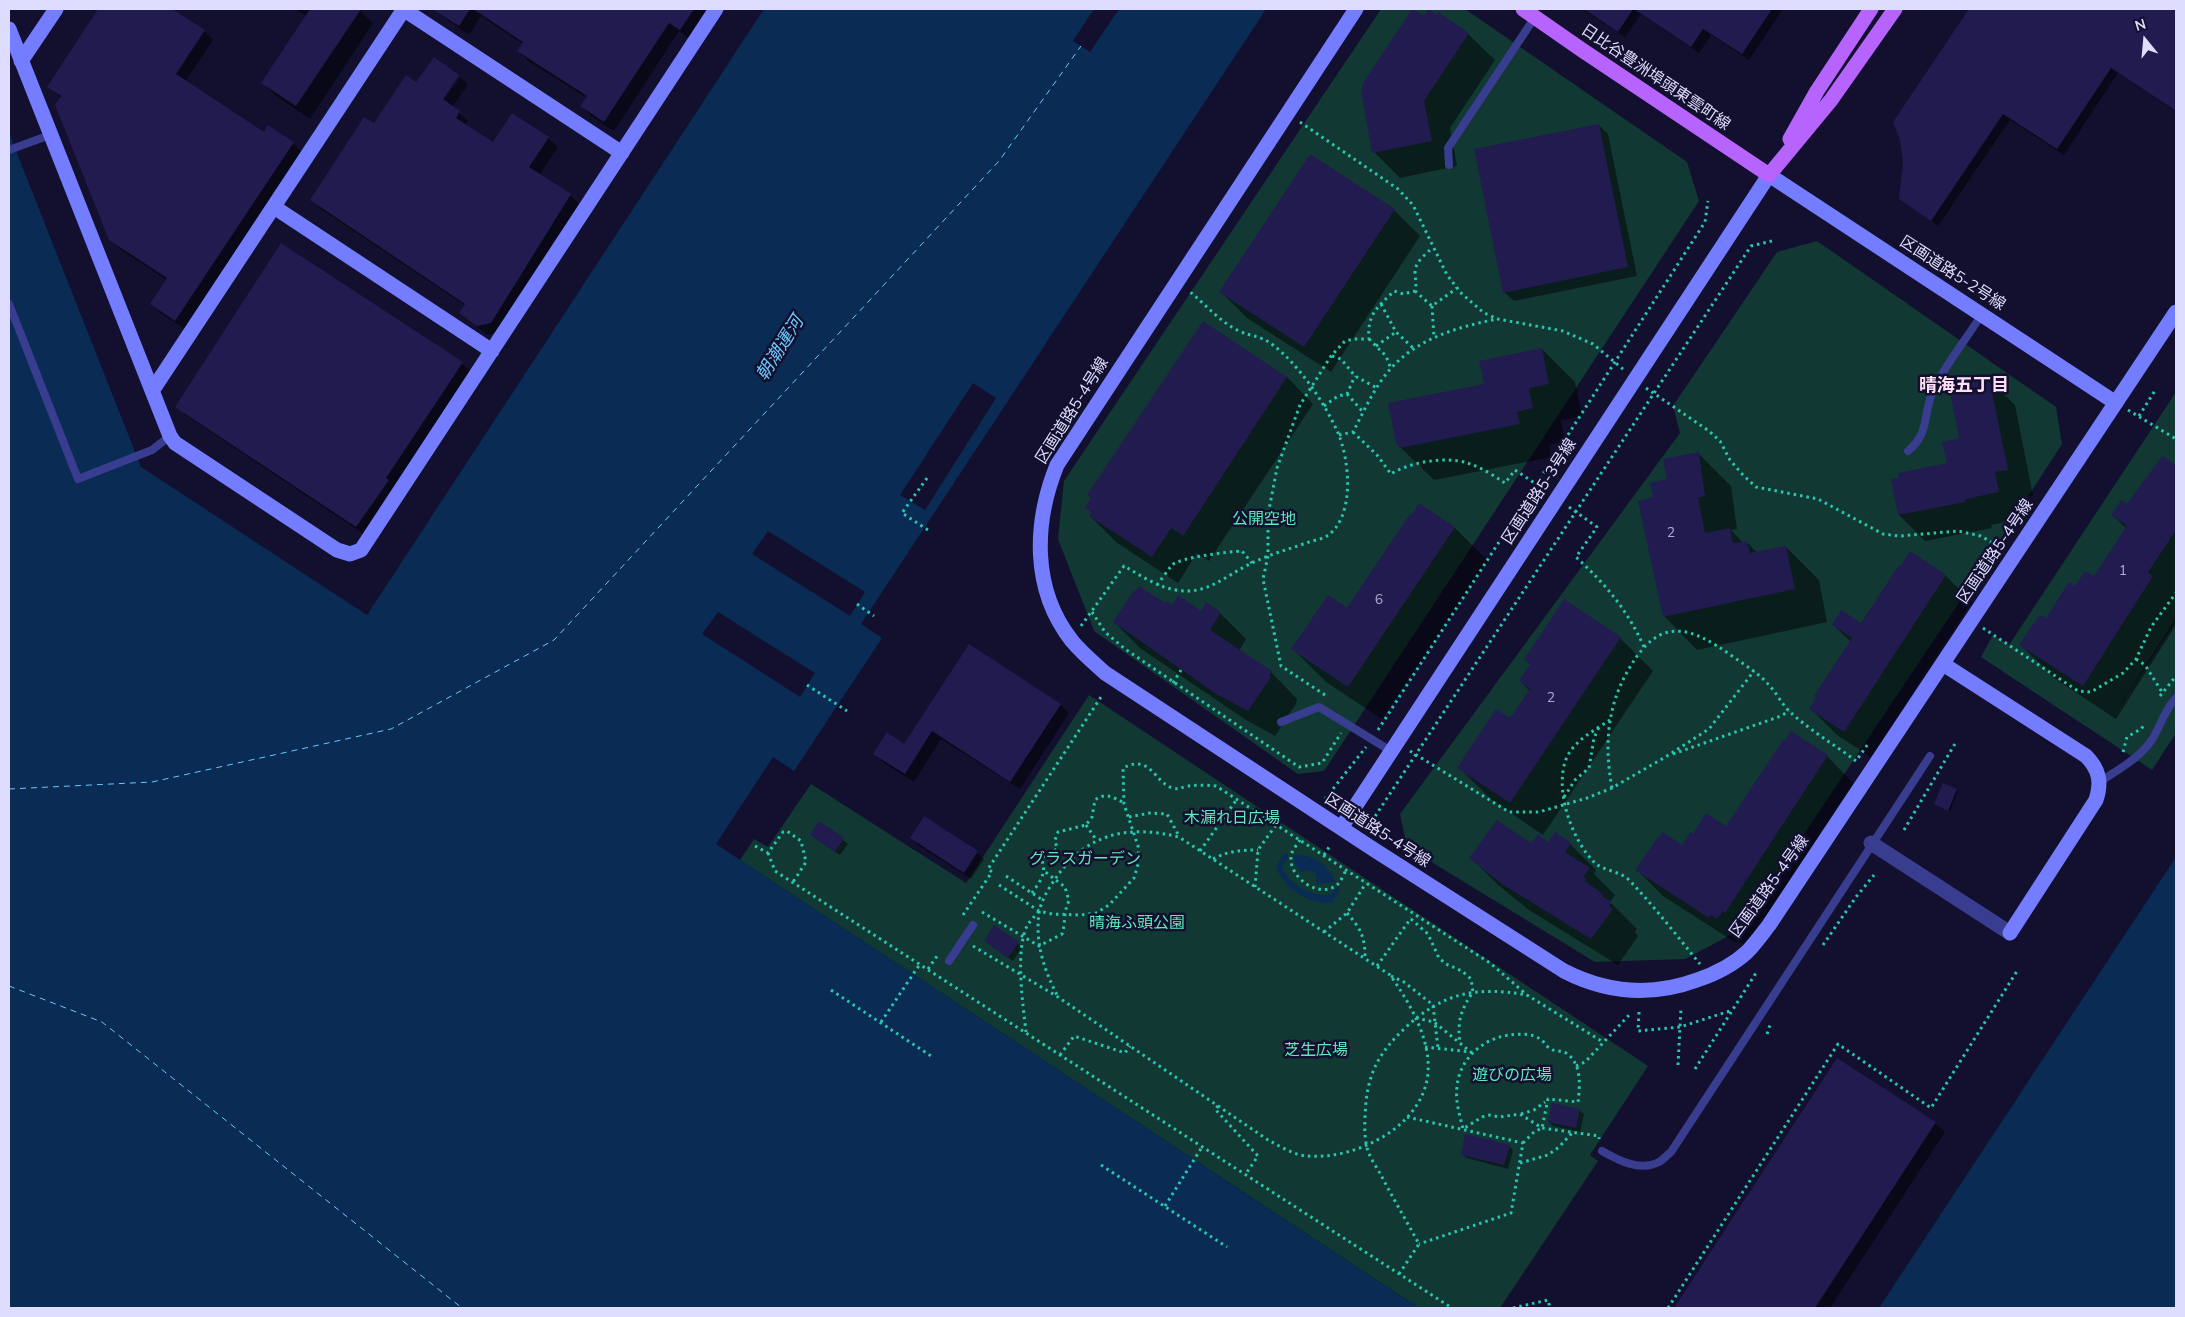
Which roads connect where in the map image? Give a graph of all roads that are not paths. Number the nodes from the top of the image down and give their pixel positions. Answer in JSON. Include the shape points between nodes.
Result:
{"nodes":[{"id":1,"x":56,"y":9,"type":"edge"},
{"id":2,"x":404,"y":9,"type":"edge"},
{"id":3,"x":716,"y":9,"type":"edge"},
{"id":4,"x":1356,"y":9,"type":"edge"},
{"id":5,"x":1871,"y":9,"type":"edge"},
{"id":6,"x":1894,"y":9,"type":"edge"},
{"id":7,"x":1529,"y":13,"type":"edge"},
{"id":8,"x":9,"y":28,"type":"edge"},
{"id":9,"x":22,"y":61,"type":"junction"},
{"id":10,"x":50,"y":135,"type":"junction"},
{"id":11,"x":9,"y":150,"type":"edge"},
{"id":12,"x":622,"y":152,"type":"junction"},
{"id":13,"x":1449,"y":165,"type":"dead end"},
{"id":14,"x":1769,"y":175,"type":"junction"},
{"id":15,"x":274,"y":207,"type":"junction"},
{"id":16,"x":9,"y":304,"type":"edge"},
{"id":17,"x":2176,"y":312,"type":"edge"},
{"id":18,"x":1982,"y":314,"type":"junction"},
{"id":19,"x":492,"y":351,"type":"junction"},
{"id":20,"x":152,"y":391,"type":"junction"},
{"id":21,"x":2116,"y":403,"type":"junction"},
{"id":22,"x":170,"y":436,"type":"junction"},
{"id":23,"x":1908,"y":451,"type":"dead end"},
{"id":24,"x":1943,"y":664,"type":"junction"},
{"id":25,"x":2176,"y":698,"type":"edge"},
{"id":26,"x":1281,"y":722,"type":"dead end"},
{"id":27,"x":1394,"y":747,"type":"junction"},
{"id":28,"x":1930,"y":756,"type":"dead end"},
{"id":29,"x":2100,"y":782,"type":"junction"},
{"id":30,"x":1341,"y":828,"type":"junction"},
{"id":31,"x":1872,"y":843,"type":"junction"},
{"id":32,"x":973,"y":925,"type":"dead end"},
{"id":33,"x":949,"y":961,"type":"dead end"},
{"id":34,"x":1602,"y":1151,"type":"dead end"}],
"edges":[{"from":1,"to":9,"type":"street"},
{"from":2,"to":12,"type":"street"},
{"from":2,"to":15,"type":"street"},
{"from":3,"to":12,"type":"street"},
{"from":4,"to":30,"type":"street","name":"区画道路5-4号線","via":[[1057,465],[1048,487],[1039,537],[1044,580],[1059,619],[1071,640],[1105,673]]},
{"from":5,"to":14,"type":"main road","via":[[1817,91]]},
{"from":6,"to":14,"type":"main road","via":[[1831,100]]},
{"from":7,"to":13,"type":"lane","via":[[1448,148]]},
{"from":7,"to":14,"type":"main road","name":"日比谷豊洲埠頭東雲町線"},
{"from":8,"to":9,"type":"street"},
{"from":9,"to":10,"type":"street"},
{"from":10,"to":11,"type":"lane"},
{"from":10,"to":20,"type":"street"},
{"from":12,"to":19,"type":"street"},
{"from":14,"to":18,"type":"street","name":"区画道路5-2号線"},
{"from":14,"to":27,"type":"street","name":"区画道路5-3号線"},
{"from":15,"to":19,"type":"street"},
{"from":15,"to":20,"type":"street"},
{"from":16,"to":22,"type":"lane","via":[[78,478],[152,450]]},
{"from":17,"to":21,"type":"street","name":"区画道路5-4号線"},
{"from":18,"to":21,"type":"street","name":"区画道路5-2号線"},
{"from":18,"to":23,"type":"lane","via":[[1934,388],[1927,405],[1925,427],[1918,443]]},
{"from":19,"to":22,"type":"street","via":[[356,553],[338,550]]},
{"from":20,"to":22,"type":"street"},
{"from":21,"to":24,"type":"street","name":"区画道路5-4号線"},
{"from":24,"to":29,"type":"street","via":[[2086,756],[2098,772]]},
{"from":24,"to":30,"type":"street","name":"区画道路5-4号線","via":[[1769,925],[1746,952],[1710,976],[1674,988],[1651,991],[1612,989],[1578,978]]},
{"from":25,"to":29,"type":"lane","via":[[2140,754]]},
{"from":26,"to":27,"type":"lane","via":[[1319,707]]},
{"from":27,"to":30,"type":"street","name":"区画道路5-3号線"},
{"from":28,"to":31,"type":"lane"},
{"from":29,"to":31,"type":"street","via":[[2096,800],[2010,933]]},
{"from":31,"to":34,"type":"lane","via":[[1671,1152],[1658,1163],[1640,1166],[1622,1163]]},
{"from":32,"to":33,"type":"lane"}]}
